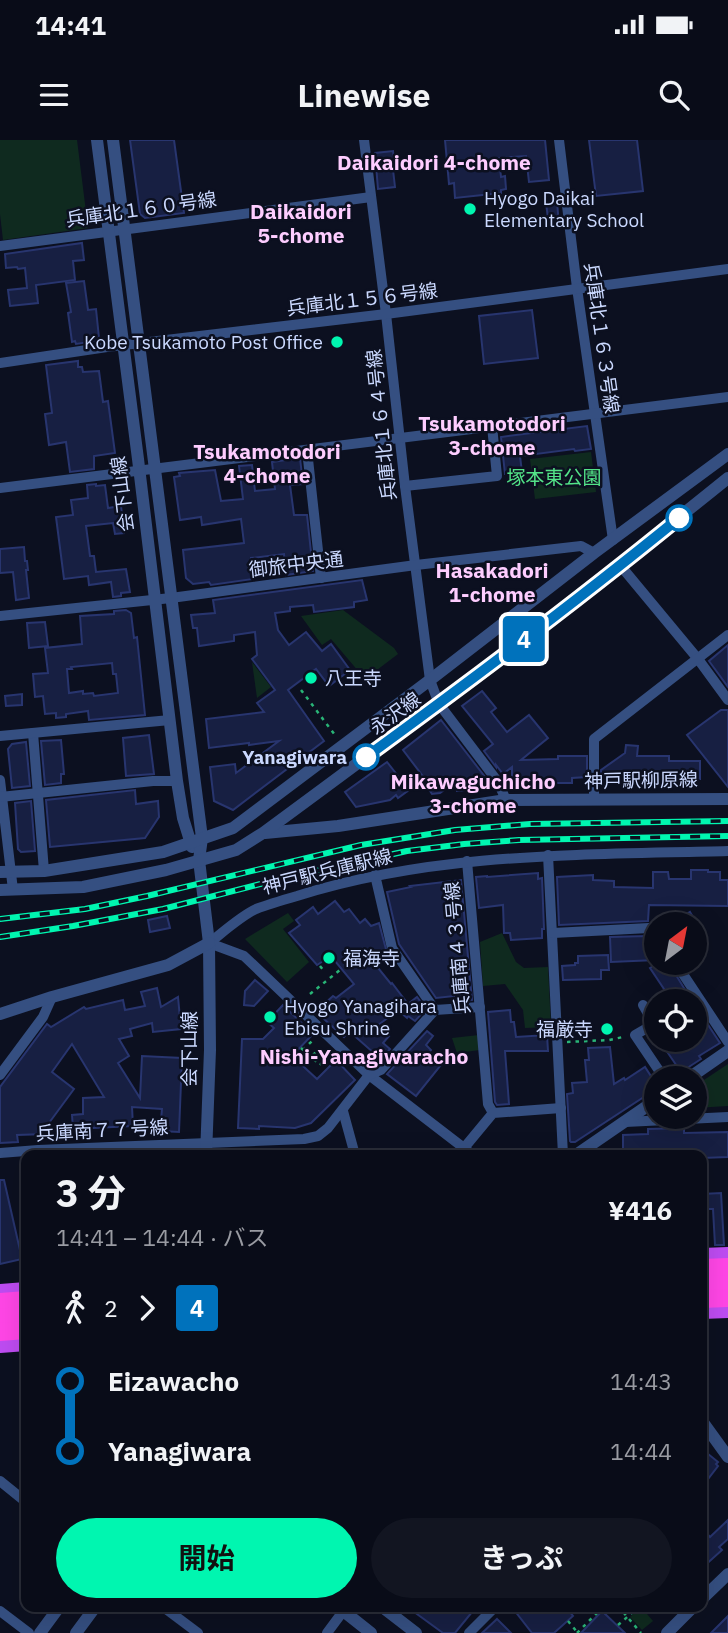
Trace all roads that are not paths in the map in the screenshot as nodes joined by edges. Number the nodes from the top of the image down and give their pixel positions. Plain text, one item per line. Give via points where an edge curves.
1 (97, 140) edge
2 (113, 140) edge
3 (364, 140) edge
4 (559, 140) edge
5 (371, 197) junction
6 (124, 229) junction
7 (108, 231) junction
8 (0, 246) edge
9 (728, 270) edge
10 (577, 288) junction
11 (386, 314) junction
12 (139, 344) junction
13 (123, 345) junction
14 (0, 363) edge
15 (728, 397) edge
16 (596, 413) junction
17 (492, 426) junction
18 (399, 439) junction
19 (307, 450) junction
20 (728, 454) edge
21 (155, 470) junction
22 (139, 472) junction
23 (728, 478) edge
24 (405, 486) junction
25 (0, 488) edge
26 (613, 540) junction
27 (594, 553) junction
28 (416, 565) junction
29 (620, 565) junction
30 (321, 578) junction
31 (171, 598) junction
32 (155, 599) junction
33 (0, 616) edge
34 (728, 635) edge
35 (698, 659) junction
36 (430, 680) junction
37 (728, 700) edge
38 (439, 704) junction
39 (170, 720) junction
40 (33, 733) junction
41 (0, 736) edge
42 (0, 780) edge
43 (177, 781) junction
44 (38, 793) junction
45 (1, 797) edge
46 (728, 799) edge
47 (506, 800) junction
48 (594, 800) junction
49 (263, 833) junction
50 (195, 840) junction
51 (728, 852) edge
52 (548, 855) junction
53 (199, 860) junction
54 (467, 861) junction
55 (44, 871) junction
56 (5, 872) edge
57 (375, 875) junction
58 (6, 890) edge
59 (644, 928) edge
60 (553, 933) junction
61 (209, 943) junction
62 (684, 975) edge
63 (52, 997) junction
64 (643, 1005) dead end
65 (480, 1007) junction
66 (435, 1010) junction
67 (0, 1014) edge
68 (728, 1042) edge
69 (728, 1051) edge
70 (656, 1066) edge
71 (706, 1066) edge
72 (0, 1075) edge
73 (369, 1075) junction
74 (561, 1108) junction
75 (644, 1109) edge
76 (343, 1111) junction
77 (494, 1113) junction
78 (728, 1117) edge
79 (625, 1122) junction
80 (206, 1149) edge
81 (154, 1150) edge
82 (354, 1150) edge
83 (466, 1150) edge
84 (470, 1150) edge
85 (563, 1150) edge
86 (583, 1150) edge
87 (0, 1153) edge
88 (21, 1153) edge
89 (728, 1255) edge
90 (707, 1256) edge
91 (728, 1267) edge
92 (707, 1268) edge
93 (728, 1283) edge
94 (707, 1285) edge
95 (21, 1290) edge
96 (0, 1292) edge
97 (728, 1298) edge
98 (707, 1299) edge
99 (21, 1300) edge
100 (0, 1302) edge
101 (728, 1310) edge
102 (707, 1311) edge
103 (21, 1316) edge
104 (0, 1318) edge
105 (21, 1330) edge
106 (0, 1332) edge
107 (21, 1344) edge
108 (0, 1345) edge
109 (707, 1427) edge
110 (726, 1452) edge
111 (0, 1481) edge
112 (21, 1498) edge
113 (728, 1574) edge
114 (707, 1594) edge
115 (0, 1611) edge
116 (56, 1612) edge
117 (92, 1612) edge
118 (170, 1612) edge
119 (340, 1612) edge
120 (347, 1612) edge
121 (389, 1612) edge
122 (490, 1612) edge
123 (688, 1612) edge
124 (29, 1633) edge
125 (40, 1633) edge
126 (76, 1633) edge
127 (198, 1633) edge
128 (327, 1633) edge
129 (371, 1633) edge
130 (415, 1633) edge
131 (469, 1633) edge
132 (667, 1633) edge

1 - 7 street, 会下山線
2 - 6 street, 会下山線
3 - 5 street, 兵庫北１６４号線
4 - 10 street, 兵庫北１６３号線
5 - 6 street, 兵庫北１６０号線
5 - 11 street, 兵庫北１６４号線
6 - 7 street, 兵庫北１６０号線
6 - 12 street, 会下山線
7 - 8 street, 兵庫北１６０号線
7 - 13 street, 会下山線
9 - 10 street, 兵庫北１５６号線
10 - 11 street, 兵庫北１５６号線
10 - 16 street, 兵庫北１６３号線
11 - 12 street, 兵庫北１５６号線
11 - 18 street, 兵庫北１６４号線
12 - 13 street, 兵庫北１５６号線
12 - 21 street, 会下山線
13 - 14 street, 兵庫北１５６号線
13 - 22 street, 会下山線
15 - 16 street
16 - 17 street
16 - 26 street, 兵庫北１６３号線
17 - 18 street
17 - 24 street via 497,476
18 - 19 street
18 - 24 street, 兵庫北１６４号線
19 - 21 street
19 - 30 street
20 - 26 street, 永沢線
21 - 22 street
21 - 31 street, 会下山線
22 - 25 street
22 - 32 street, 会下山線
23 - 29 street, 永沢線
24 - 28 street, 兵庫北１６４号線
26 - 27 street, 永沢線
27 - 28 street, 御旅中央通 via 581,546
27 - 36 street, 永沢線
28 - 30 street, 御旅中央通
28 - 36 street, 兵庫北１６４号線
29 - 35 street
29 - 38 street, 永沢線
30 - 31 street, 御旅中央通
31 - 32 street, 御旅中央通
31 - 50 street, 会下山線
32 - 33 street, 御旅中央通
32 - 39 street, 会下山線
34 - 35 street
35 - 37 street
35 - 48 street via 594,739
36 - 38 street, 兵庫北１６４号線
36 - 50 street, 永沢線 via 233,828
38 - 47 street, 兵庫北１６４号線 via 498,782
38 - 49 street, 永沢線
39 - 40 street
39 - 43 street, 会下山線
40 - 41 street
40 - 44 street
42 - 45 street
43 - 44 street
43 - 50 street, 会下山線 via 183,818
44 - 45 street
44 - 55 street
45 - 56 street
46 - 48 street, 神戸駅柳原線
47 - 48 street, 神戸駅柳原線
47 - 49 street, 神戸駅柳原線
49 - 53 street, 永沢線 via 236,850
50 - 53 street, 会下山線
50 - 55 street, 永沢線 via 163,852
51 - 52 street, 神戸駅兵庫駅線
52 - 54 street, 神戸駅兵庫駅線
52 - 60 street
53 - 58 street, 永沢線 via 83,887
53 - 61 street, 会下山線
54 - 57 street, 神戸駅兵庫駅線
54 - 65 street, 兵庫南４３号線
55 - 56 street, 永沢線
56 - 58 street
57 - 61 street, 神戸駅兵庫駅線 via 254,910
57 - 66 street via 392,947
59 - 60 street
60 - 74 street
61 - 63 street, 神戸駅兵庫駅線 via 168,965
61 - 73 street via 244,956
61 - 80 street, 会下山線
62 - 68 street
63 - 67 street, 神戸駅兵庫駅線
63 - 72 street via 43,1017
64 - 70 street via 654,1024 635,1035
65 - 66 street
65 - 77 street, 兵庫南４３号線 via 488,1104
66 - 73 street, 兵庫南７７号線 via 381,1070
69 - 71 street
73 - 76 street, 兵庫南７７号線
73 - 83 street
74 - 77 street
74 - 85 street
75 - 79 street
76 - 80 street, 兵庫南７７号線 via 318,1136
76 - 82 street
77 - 84 street
78 - 79 street
79 - 86 street
80 - 81 street, 兵庫南７７号線
87 - 88 street, 兵庫南７７号線
89 - 90 highway
91 - 92 highway
93 - 94 highway
95 - 96 highway
97 - 98 highway
99 - 100 highway
101 - 102 highway
103 - 104 highway
105 - 106 highway
107 - 108 highway
109 - 110 street
111 - 112 street
113 - 114 street
115 - 124 street
116 - 125 street
117 - 126 street
118 - 127 street
119 - 128 street
120 - 129 street
121 - 130 street
122 - 131 street
123 - 132 street

